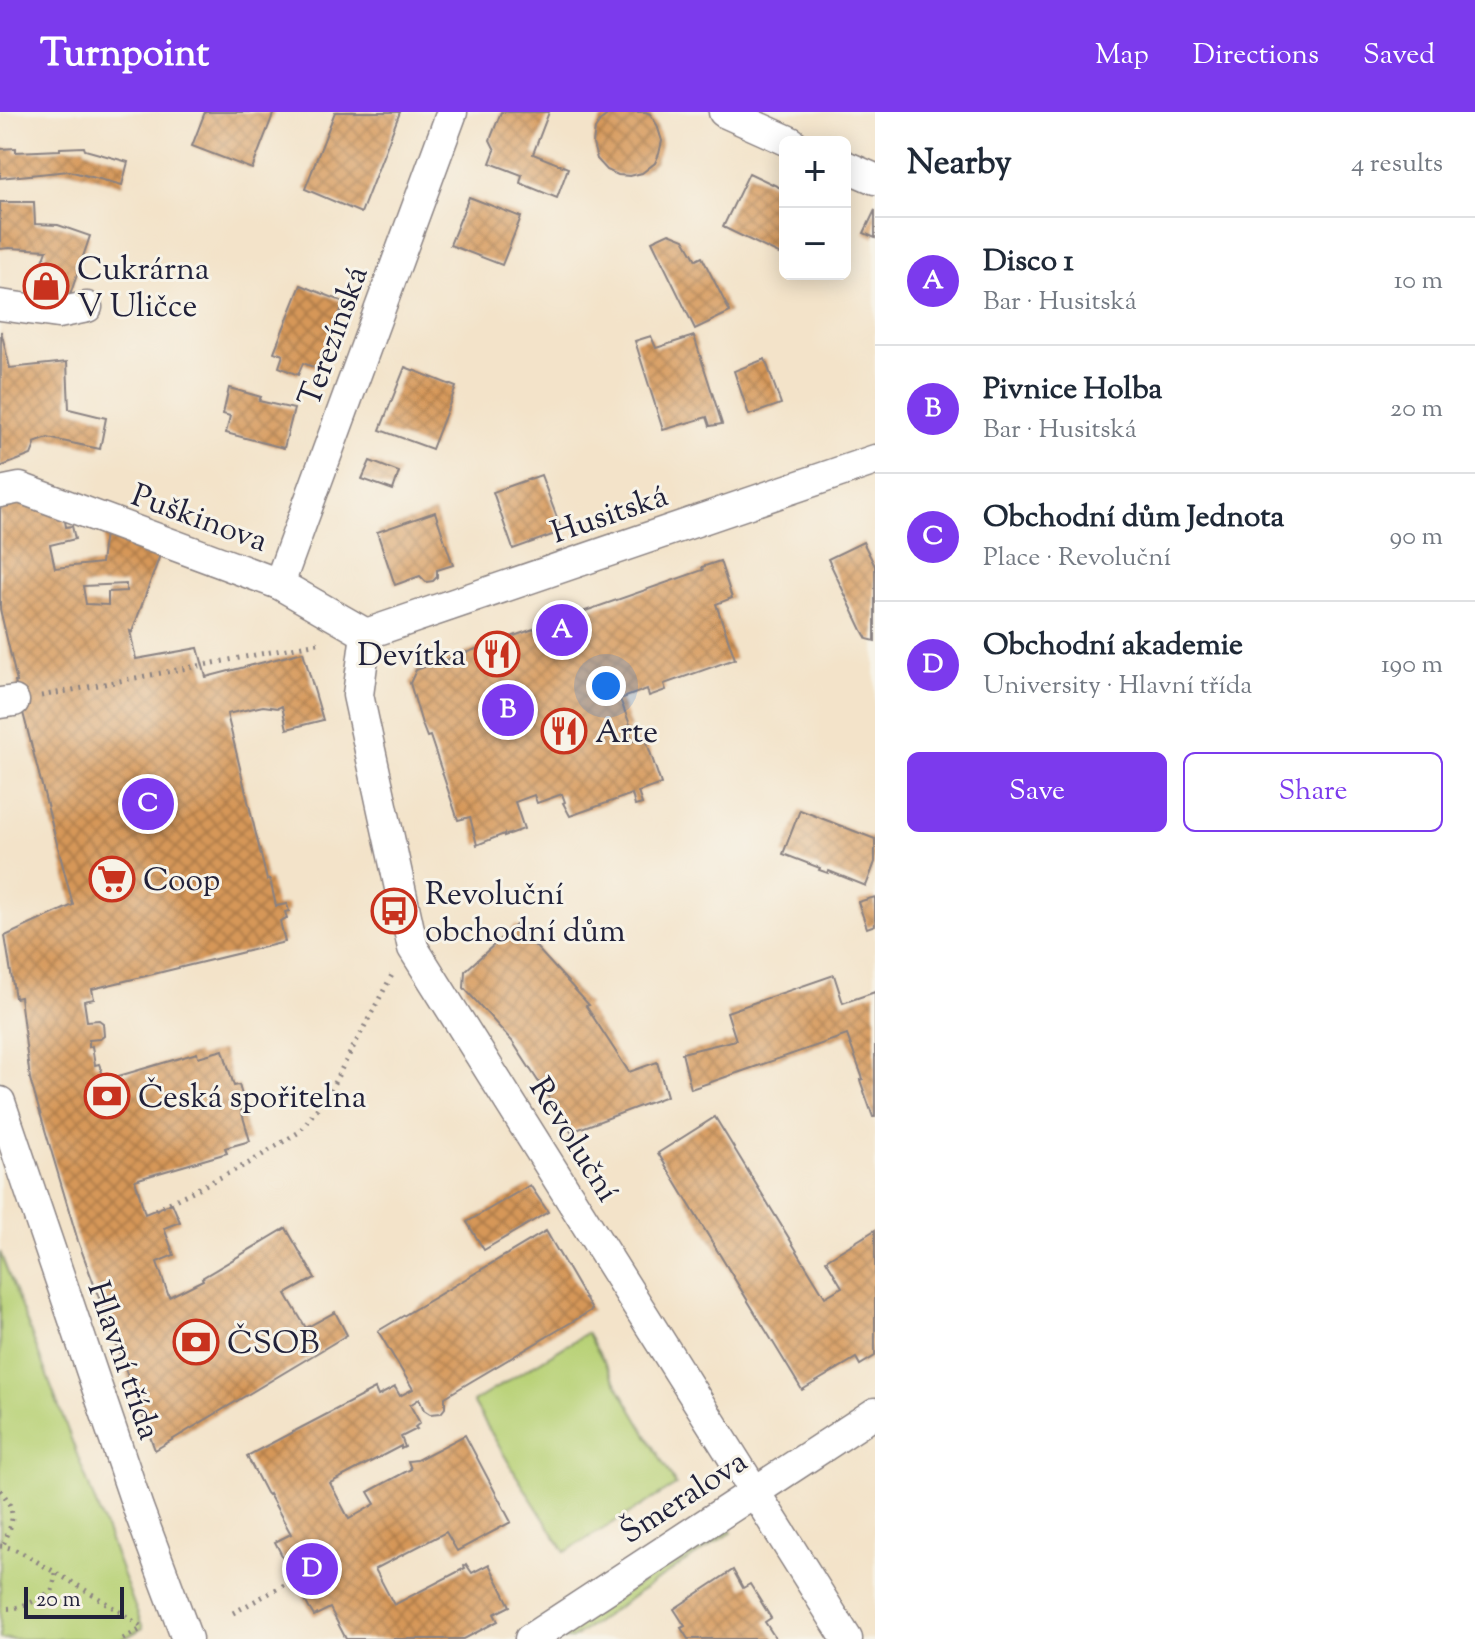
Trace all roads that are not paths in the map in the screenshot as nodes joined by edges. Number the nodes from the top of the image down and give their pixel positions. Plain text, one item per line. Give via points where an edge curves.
1 (452, 112) edge
2 (724, 112) edge
3 (779, 137) edge
4 (851, 169) edge
5 (875, 179) edge
6 (0, 305) edge
7 (87, 307) dead end
8 (875, 460) edge
9 (0, 492) edge
10 (279, 584) junction
11 (366, 634) junction
12 (0, 1102) edge
13 (875, 1413) edge
14 (755, 1492) junction
15 (187, 1639) edge
16 (530, 1639) edge
17 (847, 1639) edge

1 - 10 street, Terezínská
2 - 3 street
4 - 5 street
6 - 7 street via 58,313
8 - 11 street, Husitská
9 - 10 street, Puškinova via 20,488
10 - 11 street, Puškinova
11 - 14 street, Revoluční via 358,695 413,948
12 - 15 street, Hlavní třída
13 - 14 street, Šmeralova
14 - 16 street, Šmeralova
14 - 17 street, Revoluční

